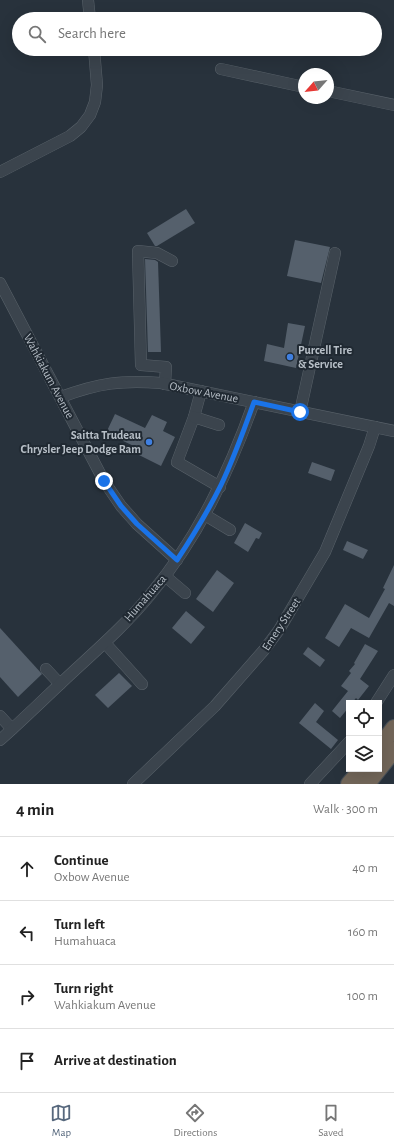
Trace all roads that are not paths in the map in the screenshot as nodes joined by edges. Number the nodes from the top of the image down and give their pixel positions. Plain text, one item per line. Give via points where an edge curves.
1 (88, 0) edge
2 (89, 12) edge
3 (95, 56) edge
4 (221, 69) dead end
5 (298, 86) edge
6 (334, 92) edge
7 (394, 105) edge
8 (0, 172) edge
9 (335, 254) dead end
10 (172, 261) dead end
11 (0, 283) edge
12 (165, 384) junction
13 (201, 391) junction
14 (61, 397) junction
15 (254, 402) junction
16 (300, 412) junction
17 (194, 417) junction
18 (219, 425) dead end
19 (375, 427) junction
20 (394, 431) edge
21 (220, 487) junction
22 (205, 516) junction
23 (230, 530) dead end
24 (177, 560) junction
25 (165, 576) junction
26 (185, 593) dead end
27 (105, 643) junction
28 (46, 669) dead end
29 (394, 675) edge
30 (60, 684) junction
31 (142, 684) dead end
32 (378, 700) edge
33 (0, 716) edge
34 (394, 728) edge
35 (12, 729) junction
36 (0, 740) edge
37 (382, 744) edge
38 (346, 745) edge
39 (394, 750) edge
40 (359, 772) edge
41 (141, 781) edge
42 (310, 784) edge
43 (349, 784) edge
44 (367, 784) edge

1 - 2 street
3 - 8 street via 97,85 95,102 81,127 70,136
4 - 5 street
6 - 7 street
9 - 16 street
10 - 12 street via 157,253 138,251 141,365 166,367
11 - 14 street, Wahkiakum Avenue
12 - 13 street, Oxbow Avenue
12 - 14 street, Oxbow Avenue via 142,381 116,382 86,388
13 - 15 street, Oxbow Avenue
13 - 17 street
14 - 24 street, Wahkiakum Avenue via 104,481 121,506
15 - 16 street, Oxbow Avenue
15 - 21 street, Humahuaca
16 - 19 street, Oxbow Avenue
17 - 18 street
17 - 21 street via 177,462
19 - 20 street, Oxbow Avenue
19 - 41 street, Emery Street via 324,552 279,630 215,706
21 - 22 street, Humahuaca
22 - 23 street
22 - 24 street, Humahuaca
24 - 25 street, Humahuaca
25 - 26 street
25 - 27 street, Humahuaca via 150,596
27 - 30 street, Humahuaca
27 - 31 street
28 - 30 street
29 - 32 street
30 - 35 street, Humahuaca
33 - 35 street
34 - 37 highway
35 - 36 street, Humahuaca
38 - 42 street
39 - 44 highway
40 - 43 highway

